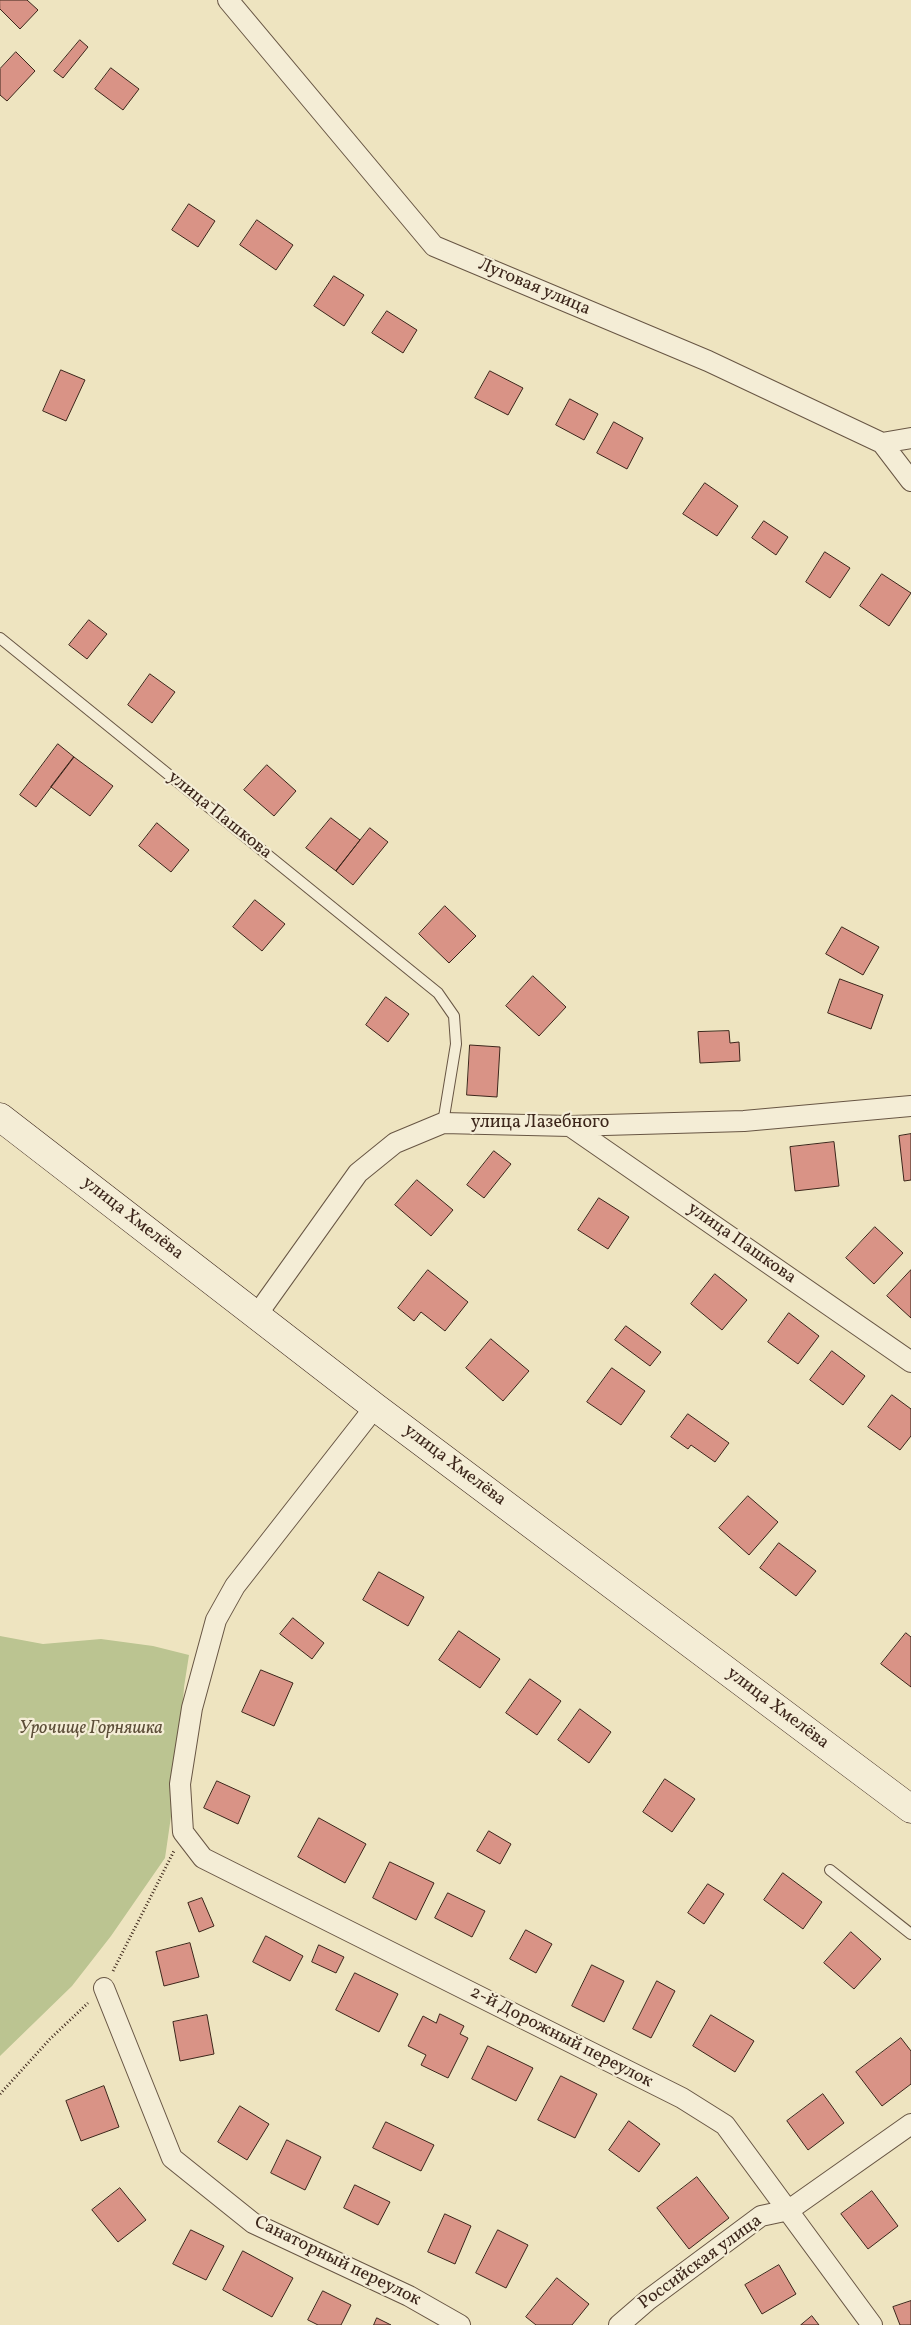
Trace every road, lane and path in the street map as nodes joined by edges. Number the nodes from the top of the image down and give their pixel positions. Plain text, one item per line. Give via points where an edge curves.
1 (228, 0) edge
2 (911, 438) edge
3 (882, 443) junction
4 (911, 481) edge
5 (0, 638) edge
6 (911, 1106) edge
7 (0, 1117) edge
8 (443, 1123) junction
9 (570, 1126) junction
10 (0, 1137) edge
11 (256, 1316) junction
12 (911, 1362) edge
13 (375, 1406) junction
14 (911, 1809) edge
15 (183, 1832) junction
16 (830, 1870) dead end
17 (911, 1934) edge
18 (104, 1988) junction
19 (0, 2094) edge
20 (911, 2124) edge
21 (789, 2210) junction
22 (460, 2325) edge
23 (619, 2325) edge
24 (872, 2325) edge

1 - 3 street, Луговая улица via 434,246 708,361
2 - 3 street
3 - 4 street, Луговая улица
5 - 8 lane, улица Пашкова via 438,993 454,1016 456,1044
6 - 9 street, улица Лазебного via 744,1121
7 - 11 main road, улица Хмелёва
8 - 9 street, улица Лазебного
8 - 11 street, улица Лазебного via 395,1143 358,1173
9 - 12 street, улица Пашкова
10 - 11 main road via 160,1253
11 - 13 main road, улица Хмелёва
13 - 14 main road, улица Хмелёва
13 - 15 street via 234,1586 216,1620 192,1708 180,1784
15 - 18 path
15 - 21 street, 2-й Дорожный переулок via 203,1858 682,2098 725,2125
16 - 17 lane
18 - 19 path via 50,2039
18 - 22 street, Санаторный переулок via 172,2158 253,2223 409,2296
20 - 21 street, Российская улица
21 - 23 street, Российская улица via 761,2216
21 - 24 street, 2-й Дорожный переулок

